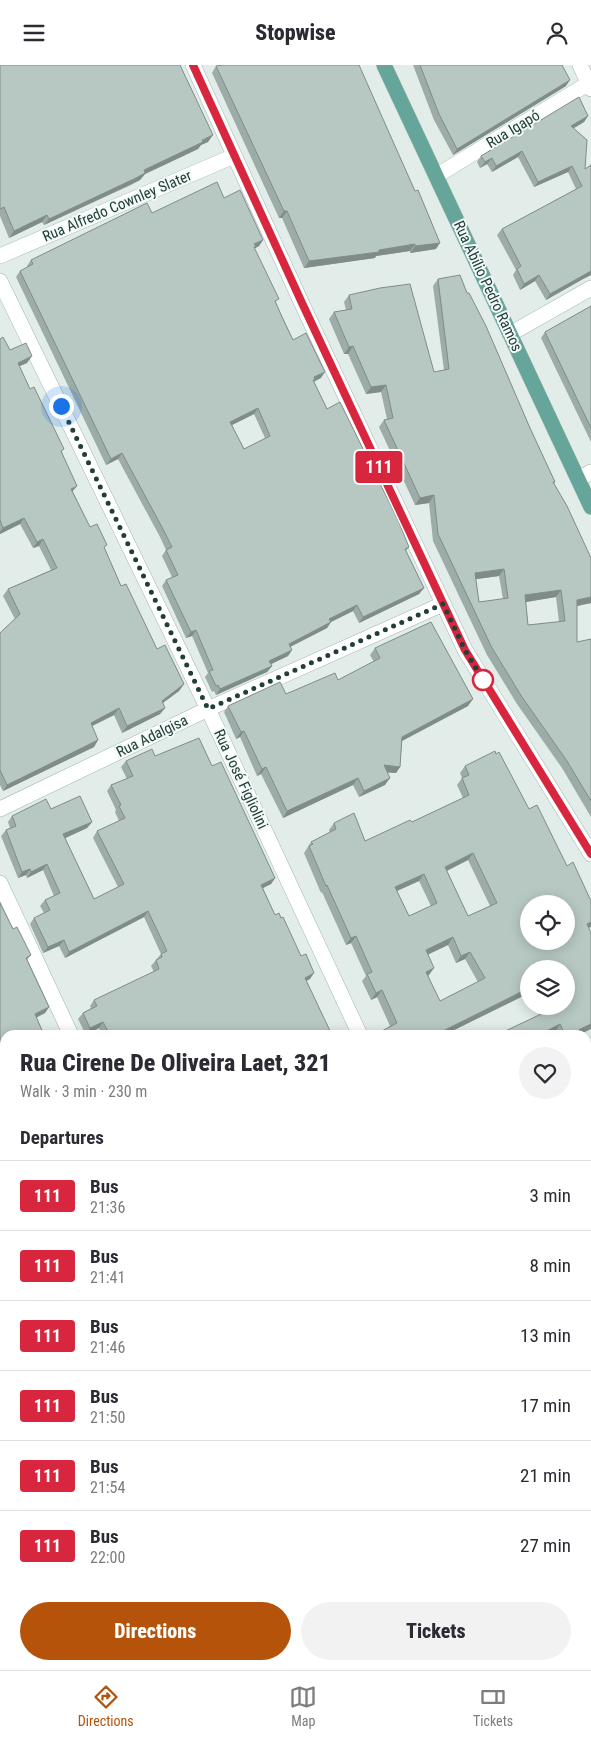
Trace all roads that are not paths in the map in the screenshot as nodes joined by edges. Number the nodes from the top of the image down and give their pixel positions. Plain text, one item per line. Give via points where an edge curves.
1 (193, 65) edge
2 (384, 65) edge
3 (580, 65) edge
4 (590, 84) edge
5 (234, 156) junction
6 (436, 176) junction
7 (0, 256) edge
8 (0, 281) edge
9 (591, 288) edge
10 (510, 334) junction
11 (585, 476) edge
12 (591, 507) edge
13 (443, 604) junction
14 (208, 709) junction
15 (0, 809) edge
16 (591, 854) edge
17 (0, 883) edge
18 (69, 1030) edge
19 (358, 1030) edge

1 - 5 street
2 - 6 main road, Rua Abílio Pedro Ramos
3 - 4 street
4 - 6 street, Rua Igapó
5 - 7 street, Rua Alfredo Cownley Slater
5 - 13 street
6 - 10 main road, Rua Abílio Pedro Ramos
8 - 14 street, Rua José Figliolini
9 - 10 street
10 - 11 main road, Rua Abílio Pedro Ramos
11 - 12 main road, Rua Abílio Pedro Ramos
13 - 14 street, Rua Adalgisa
13 - 16 street via 465,650
14 - 15 street, Rua Adalgisa
14 - 19 street, Rua José Figliolini
17 - 18 street

